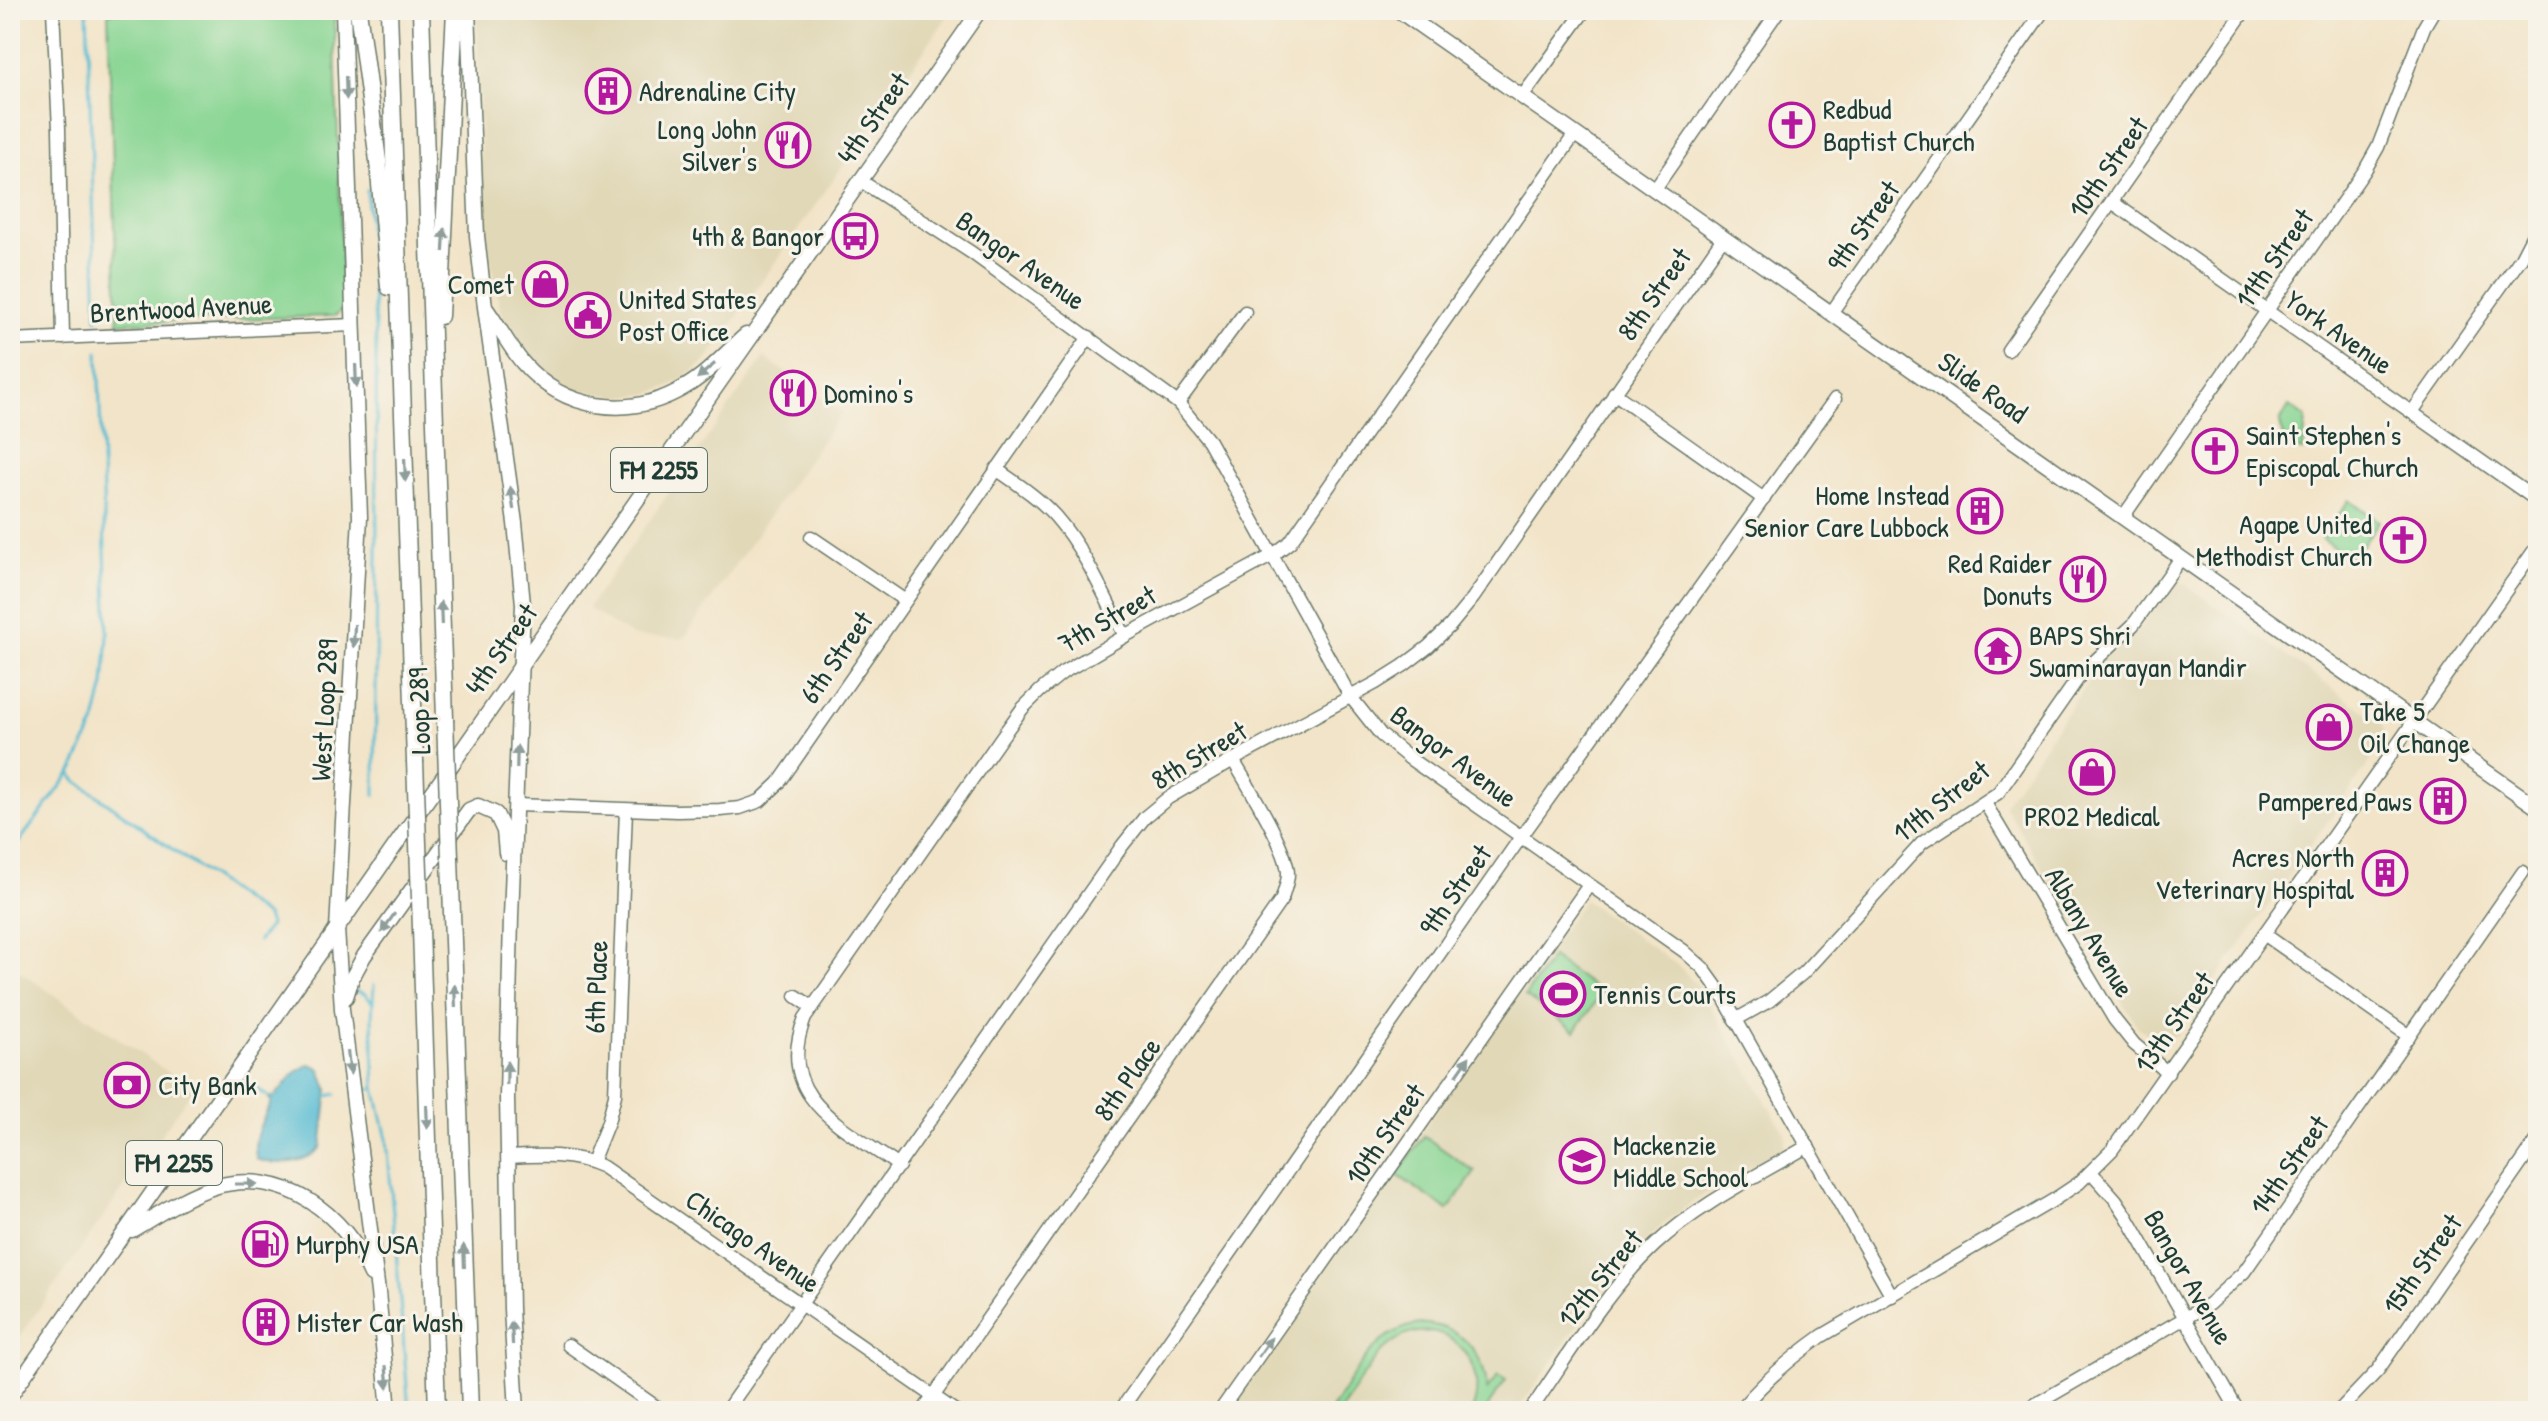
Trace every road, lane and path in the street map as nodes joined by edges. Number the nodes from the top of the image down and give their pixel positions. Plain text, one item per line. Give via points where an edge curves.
1 (53, 10) edge
2 (343, 10) edge
3 (358, 10) edge
4 (389, 10) edge
5 (421, 10) edge
6 (455, 10) edge
7 (468, 10) edge
8 (980, 10) edge
9 (1398, 10) edge
10 (1585, 10) edge
11 (1779, 10) edge
12 (2044, 10) edge
13 (2245, 10) edge
14 (2434, 10) edge
15 (1522, 97) junction
16 (1575, 134) junction
17 (861, 181) junction
18 (1654, 190) junction
19 (2112, 202) junction
20 (2538, 225) edge
21 (1723, 238) junction
22 (485, 307) junction
23 (2267, 311) junction
24 (1245, 312) dead end
25 (1831, 313) junction
26 (764, 319) junction
27 (354, 325) junction
28 (1089, 337) junction
29 (63, 338) junction
30 (10, 340) edge
31 (2008, 350) dead end
32 (401, 364) junction
33 (1614, 393) junction
34 (1835, 399) dead end
35 (434, 402) junction
36 (1178, 403) junction
37 (2412, 412) junction
38 (996, 469) junction
39 (1764, 499) junction
40 (2538, 501) edge
41 (2123, 517) junction
42 (811, 537) dead end
43 (2538, 545) edge
44 (1273, 555) junction
45 (2181, 558) junction
46 (904, 600) junction
47 (1125, 636) junction
48 (520, 668) junction
49 (1350, 696) junction
50 (2415, 721) junction
51 (1233, 760) junction
52 (1985, 803) junction
53 (516, 805) junction
54 (2538, 808) edge
55 (626, 810) junction
56 (1521, 837) junction
57 (2523, 872) dead end
58 (1589, 885) junction
59 (511, 917) junction
60 (337, 929) junction
61 (2264, 934) junction
62 (604, 985) dead end
63 (619, 985) junction
64 (796, 996) dead end
65 (812, 1007) junction
66 (342, 1009) junction
67 (1735, 1020) junction
68 (2409, 1036) junction
69 (2168, 1073) junction
70 (2538, 1139) edge
71 (1808, 1146) junction
72 (508, 1157) junction
73 (592, 1162) junction
74 (899, 1166) junction
75 (2091, 1172) junction
76 (125, 1235) junction
77 (378, 1292) junction
78 (1892, 1296) junction
79 (802, 1304) junction
80 (2185, 1319) junction
81 (568, 1345) dead end
82 (10, 1396) edge
83 (933, 1396) junction
84 (389, 1411) edge
85 (435, 1411) edge
86 (471, 1411) edge
87 (517, 1411) edge
88 (662, 1411) edge
89 (726, 1411) edge
90 (923, 1411) edge
91 (955, 1411) edge
92 (1120, 1411) edge
93 (1220, 1411) edge
94 (1530, 1411) edge
95 (1739, 1411) edge
96 (2024, 1411) edge
97 (2238, 1411) edge
98 (2339, 1411) edge

1 - 29 street
2 -> 27 main road, West Loop 289
3 - 32 highway
4 - 32 highway, Loop 289
5 - 35 highway, Loop 289
35 -> 6 highway
7 - 22 main road via 474,196
8 - 17 main road, 4th Street / FM 2255
9 - 15 main road, Slide Road
10 - 15 street
11 - 18 street
12 - 25 street, 9th Street
13 - 19 street, 10th Street
14 - 23 street, 11th Street via 2378,147
15 - 16 main road, Slide Road
16 - 18 main road, Slide Road
16 - 44 street, 7th Street via 1290,542
17 - 26 main road, 4th Street / FM 2255
17 - 28 street, Bangor Avenue
18 - 21 main road, Slide Road
19 - 23 street, York Avenue
19 - 31 street, 10th Street
20 - 37 street via 2521,258
21 - 25 main road, Slide Road
21 - 33 street, 8th Street
26 -> 22 main road via 686,387 662,399 616,408 574,399 537,376
48 -> 22 main road via 523,604
23 - 37 street, York Avenue
23 - 41 street, 11th Street
24 - 36 street
25 - 41 main road, Slide Road
26 - 48 main road, 4th Street / FM 2255
27 - 29 street, Brentwood Avenue
27 -> 60 main road, West Loop 289 via 360,517
28 - 36 street, Bangor Avenue
28 - 38 street, 6th Street
29 - 30 street, Brentwood Avenue
32 -> 85 highway, Loop 289, bridge
33 - 39 street
33 - 49 street, 8th Street via 1450,626 1403,666
34 - 39 street, 9th Street
86 -> 35 highway, Loop 289, bridge
36 - 44 street, Bangor Avenue via 1209,441
37 - 40 street, York Avenue
38 - 46 street, 6th Street
38 - 47 street via 1035,497 1069,535
39 - 56 street, 9th Street
41 - 45 main road, Slide Road
42 - 46 street
43 - 50 street, 13th Street
44 - 47 street, 7th Street
44 - 49 street, Bangor Avenue
45 - 50 main road, Slide Road
45 - 52 street, 11th Street via 2133,625 2081,674 2011,777
46 - 55 street, 6th Street via 779,783 760,801 720,810
47 - 65 street, 7th Street via 1062,673 1022,709
53 -> 48 main road
48 - 60 main road, 4th Street / FM 2255
49 - 51 street, 8th Street
49 - 56 street, Bangor Avenue via 1381,735
50 - 54 main road, Slide Road
50 - 61 street, 13th Street
51 - 74 street, 8th Street via 1145,817
51 - 83 street, 8th Place via 1286,861 1282,899
52 - 67 street, 11th Street via 1922,843 1803,973
52 - 69 street, Albany Avenue via 2114,1019
53 - 55 street, 6th Street
53 - 59 main road
55 - 63 street, 6th Place
56 - 58 street, Bangor Avenue
56 - 92 street, 9th Street
57 - 68 street, 14th Street
58 - 67 street, Bangor Avenue via 1703,968
93 -> 58 street, 10th Street
59 -> 66 main road via 504,831 496,814 478,806 469,810 364,956
72 -> 59 main road
60 - 66 main road, West Loop 289
60 - 76 main road, 4th Street / FM 2255
61 - 68 street
61 - 69 street, 13th Street
62 - 63 street
63 - 73 street, 6th Place via 615,1095
64 - 65 street
65 - 74 street, 7th Street via 796,1051 807,1094 819,1109
66 -> 77 main road, West Loop 289
67 - 71 street, Bangor Avenue
68 - 80 street, 14th Street via 2244,1272
69 - 75 street, 13th Street
70 - 98 street, 15th Street via 2378,1370
71 - 78 street, Bangor Avenue
71 - 94 street, 12th Street via 1657,1244 1606,1303
72 - 73 street, Chicago Avenue
87 -> 72 main road
73 - 79 street, Chicago Avenue
74 - 79 street, 8th Street
75 - 78 street, 13th Street
75 - 80 street, Bangor Avenue via 2126,1215
76 -> 77 main road via 217,1186 246,1182 284,1188 314,1202 344,1228
76 - 82 main road, 4th Street / FM 2255
77 -> 84 main road, West Loop 289
78 - 95 street, 13th Street via 1790,1359
79 - 83 street, Chicago Avenue
79 - 89 street, 8th Street
80 - 96 street, 14th Street
80 - 97 street, Bangor Avenue
81 - 88 street
83 - 90 street, 8th Place
83 - 91 street, Chicago Avenue

